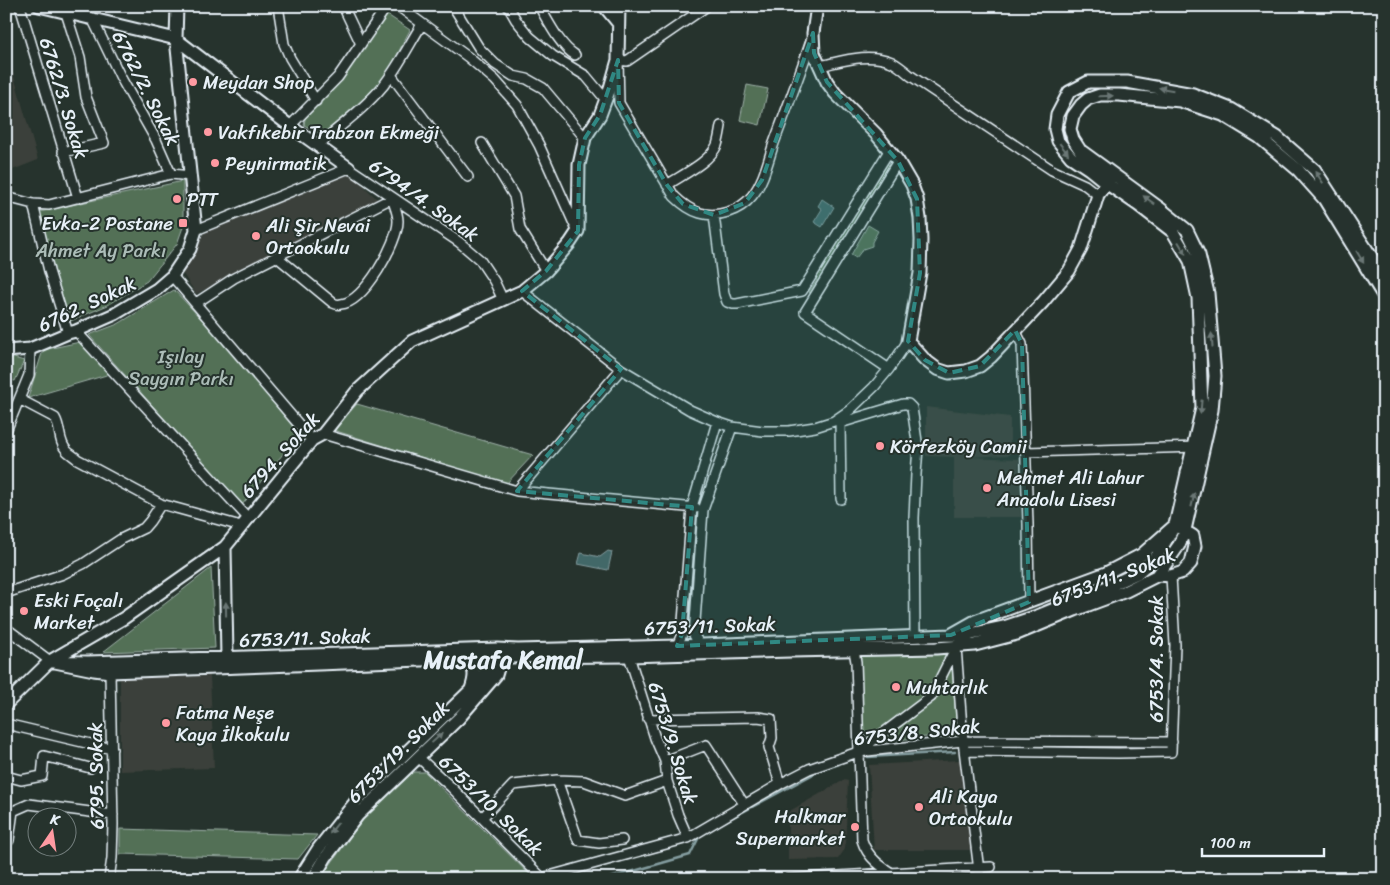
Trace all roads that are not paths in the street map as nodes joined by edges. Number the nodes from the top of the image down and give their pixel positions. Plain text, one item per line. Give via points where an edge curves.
1 (20, 6) edge
2 (39, 6) edge
3 (177, 6) edge
4 (278, 6) edge
5 (343, 6) edge
6 (387, 6) edge
7 (398, 6) edge
8 (454, 6) edge
9 (508, 6) edge
10 (539, 6) edge
11 (604, 6) edge
12 (619, 6) edge
13 (707, 6) edge
14 (817, 6) edge
15 (66, 13) junction
16 (92, 18) junction
17 (618, 23) junction
18 (422, 24) junction
19 (814, 33) junction
20 (176, 39) junction
21 (361, 44) junction
22 (575, 55) dead end
23 (618, 60) junction
24 (819, 66) junction
25 (391, 74) junction
26 (606, 100) junction
27 (316, 101) junction
28 (290, 126) junction
29 (721, 126) dead end
30 (584, 138) junction
31 (482, 143) dead end
32 (318, 145) junction
33 (889, 151) junction
34 (63, 152) junction
35 (898, 161) junction
36 (349, 168) junction
37 (1113, 173) junction
38 (171, 174) junction
39 (190, 176) junction
40 (468, 178) dead end
41 (1106, 183) junction
42 (667, 185) junction
43 (1098, 195) junction
44 (6, 197) edge
45 (78, 198) junction
46 (392, 198) junction
47 (33, 204) junction
48 (714, 215) junction
49 (196, 230) junction
50 (578, 231) junction
51 (276, 256) junction
52 (546, 270) junction
53 (172, 276) junction
54 (1384, 276) edge
55 (522, 291) junction
56 (1384, 297) edge
57 (503, 300) junction
58 (196, 303) junction
59 (1016, 330) junction
60 (72, 332) junction
61 (908, 341) junction
62 (30, 349) junction
63 (6, 351) edge
64 (621, 369) junction
65 (889, 369) junction
66 (19, 399) junction
67 (840, 420) junction
68 (717, 422) junction
69 (732, 427) junction
70 (6, 431) edge
71 (322, 434) junction
72 (312, 440) junction
73 (1198, 447) junction
74 (1026, 452) junction
75 (517, 492) junction
76 (841, 499) dead end
77 (161, 504) junction
78 (692, 507) junction
79 (703, 510) junction
80 (244, 522) junction
81 (1180, 527) junction
82 (225, 547) junction
83 (1158, 575) junction
84 (1171, 576) junction
85 (6, 593) edge
86 (1029, 602) junction
87 (6, 628) edge
88 (951, 635) junction
89 (915, 636) junction
90 (699, 644) junction
91 (677, 646) junction
92 (956, 647) junction
93 (854, 650) junction
94 (493, 654) junction
95 (629, 656) junction
96 (227, 658) junction
97 (517, 658) junction
98 (462, 659) junction
99 (50, 661) junction
100 (110, 672) junction
101 (496, 675) junction
102 (470, 691) junction
103 (6, 704) edge
104 (648, 719) junction
105 (6, 724) edge
106 (963, 741) junction
107 (1172, 742) junction
108 (112, 749) junction
109 (858, 752) junction
110 (965, 752) junction
111 (418, 756) junction
112 (665, 761) junction
113 (90, 768) dead end
114 (6, 776) edge
115 (557, 780) junction
116 (667, 782) junction
117 (780, 784) junction
118 (744, 804) junction
119 (113, 815) junction
120 (482, 818) junction
121 (688, 838) junction
122 (6, 840) edge
123 (622, 840) dead end
124 (991, 866) dead end
125 (979, 867) junction
126 (891, 872) junction
127 (542, 878) joint
128 (109, 879) edge
129 (299, 879) edge
130 (313, 879) edge
131 (788, 879) edge
132 (901, 879) edge
133 (980, 879) edge
134 (1185, 879) edge
135 (1204, 879) edge

1 - 34 street, 6762/3. Sokak
2 - 15 street
3 - 20 street, 6762. Sokak
4 - 27 street via 284,44
5 - 21 street
6 - 21 street
7 - 18 street
8 - 30 street via 479,48 512,76 527,79 543,88
9 - 26 street via 530,38 586,76
10 - 22 street via 560,40
11 - 17 street
12 - 17 street
13 - 23 street via 627,62
14 - 19 street
15 - 16 street
15 - 34 street via 80,58 86,97 104,143
16 - 20 street
16 - 38 street, 6762/2. Sokak
17 - 23 street
18 - 25 street
18 - 50 street via 468,56 516,105 539,145
19 - 24 street via 814,54
19 - 48 street via 762,180 745,203 734,210
20 - 28 street
20 - 39 street, 6762. Sokak
21 - 27 street
23 - 26 street
23 - 42 street via 619,102
24 - 33 street via 834,93
24 - 43 street via 866,57 894,63 1052,170 1085,185
25 - 32 street via 365,105
25 - 40 street
26 - 30 street
27 - 28 street
28 - 32 street
29 - 42 street via 712,153
30 - 50 street via 579,165
31 - 52 street via 514,196 520,229
32 - 36 street
33 - 35 street
33 - 48 street via 802,291 737,304 727,302
34 - 45 street, 6762/3. Sokak
35 - 61 street via 912,185 920,218 920,274
35 - 65 street via 805,312
36 - 46 street, 6794/4. Sokak
36 - 49 street, 6794/4. Sokak
37 - 41 street
37 -> 56 street via 1080,150 1073,139 1070,129 1073,116 1088,99 1110,95 1180,101 1223,115 1259,137 1318,192
73 -> 37 street via 1212,410 1215,376 1208,293 1199,255 1187,230
38 - 39 street
38 - 45 street
39 - 49 street, 6762. Sokak
41 - 43 street
54 -> 41 street via 1315,170 1270,133 1231,109 1193,94 1127,82 1088,82 1069,92 1057,115 1055,129 1058,141 1071,157
41 -> 73 street via 1173,232 1190,261 1198,298 1202,408
42 - 48 street via 682,204 699,213
43 - 59 street via 1081,249 1069,271
44 - 47 street
45 - 47 street via 49,205
46 - 51 street
46 - 51 street via 398,221 384,262 362,292 342,305 333,303
46 - 57 street, 6794/4. Sokak via 459,242 480,260
47 - 60 street via 49,270
49 - 53 street, 6762. Sokak via 190,249
50 - 52 street, 6794. Sokak
51 - 58 street
52 - 55 street, 6794. Sokak
53 - 58 street
53 - 60 street, 6762. Sokak via 115,314
55 - 57 street, 6794. Sokak
55 - 64 street
57 - 71 street, 6794. Sokak via 412,341 357,391
58 - 72 street
59 - 61 street via 980,366 949,373 925,360
59 - 74 street via 1022,344
60 - 62 street, 6762. Sokak
60 - 80 street
61 - 65 street
62 - 63 street, 6762. Sokak
62 - 66 street via 29,375
64 - 68 street via 690,410
64 - 75 street
65 - 67 street
66 - 70 street
66 - 77 street via 55,418 66,450
67 - 69 street via 789,431
67 - 76 street
67 - 89 street via 903,404 912,408 918,448
68 - 69 street
68 - 78 street
69 - 79 street
71 - 72 street, 6794. Sokak
71 - 75 street
72 - 80 street, 6794. Sokak
73 - 74 street
73 - 81 street
74 - 86 street
75 - 78 street
77 - 80 street
77 - 85 street via 144,528 83,564
78 - 79 street
78 - 91 street via 682,634
79 - 90 street via 694,636
80 - 82 street, 6794. Sokak
81 - 83 street via 1179,545
81 - 84 street, 6753/11. Sokak via 1193,536 1195,546 1191,563 1183,572
81 - 86 street via 1141,555
81 - 88 street, 6753/11. Sokak via 1157,556 1137,573 1037,616 962,636
96 -> 82 street
82 - 99 street, 6794. Sokak via 124,618
83 - 84 street, 6753/11. Sokak
83 - 92 street, 6753/11. Sokak via 1017,634
84 - 107 street, 6753/4. Sokak via 1175,645
86 - 88 street via 975,621
87 - 99 street
88 - 89 street, 6753/11. Sokak
89 - 90 street, 6753/11. Sokak
90 - 91 street, 6753/11. Sokak
91 - 94 street, 6753/11. Sokak via 518,650
92 - 93 street, 6753/11. Sokak
92 - 106 street
92 - 109 street via 931,698
93 - 95 street, 6753/11. Sokak
93 - 109 street
94 - 96 street, 6753/11. Sokak
94 - 97 street, 6753/11. Sokak
94 - 98 street, 6753/11. Sokak
94 - 101 street via 499,664
94 - 102 street via 486,670
95 - 97 street, 6753/11. Sokak
95 - 104 street, 6753/9. Sokak
96 - 99 street, 6753/11. Sokak
97 - 101 street, 6753/19. Sokak via 504,665
98 - 100 street, 6753/11. Sokak
98 - 102 street via 473,668 474,681
99 - 100 street, 6753/11. Sokak
99 - 103 street, 6794. Sokak
100 - 108 street, 6795. Sokak
111 -> 101 street, 6753/19. Sokak via 459,718
102 -> 129 street via 357,800
104 - 112 street, 6753/9. Sokak
104 - 117 street via 758,717 771,720 769,747
105 - 108 street
106 - 107 street, 6753/8. Sokak
106 - 109 street, 6753/8. Sokak
106 - 110 street
107 - 110 street via 1171,752
108 - 119 street, 6795. Sokak
109 - 117 street, 6753/8. Sokak via 809,769
109 - 126 street via 862,840 869,856
110 - 125 street
111 - 120 street, 6753/10. Sokak
111 - 130 street, 6753/19. Sokak via 358,816
112 - 116 street, 6753/9. Sokak
112 - 118 street via 706,745
113 - 114 street via 44,756 42,776 21,780
115 - 116 street via 584,781 625,796
115 - 120 street via 512,785
115 - 123 street via 578,840 600,843
116 - 121 street, 6753/9. Sokak
117 - 118 street, 6753/8. Sokak
118 - 121 street, 6753/8. Sokak
119 - 122 street via 29,804 13,811 9,840
119 - 128 street, 6795. Sokak
120 - 127 street, 6753/10. Sokak
121 - 127 street, 6753/8. Sokak
124 - 125 street
125 - 126 street
125 - 133 street
126 - 131 street
126 - 132 street
134 - 135 street

